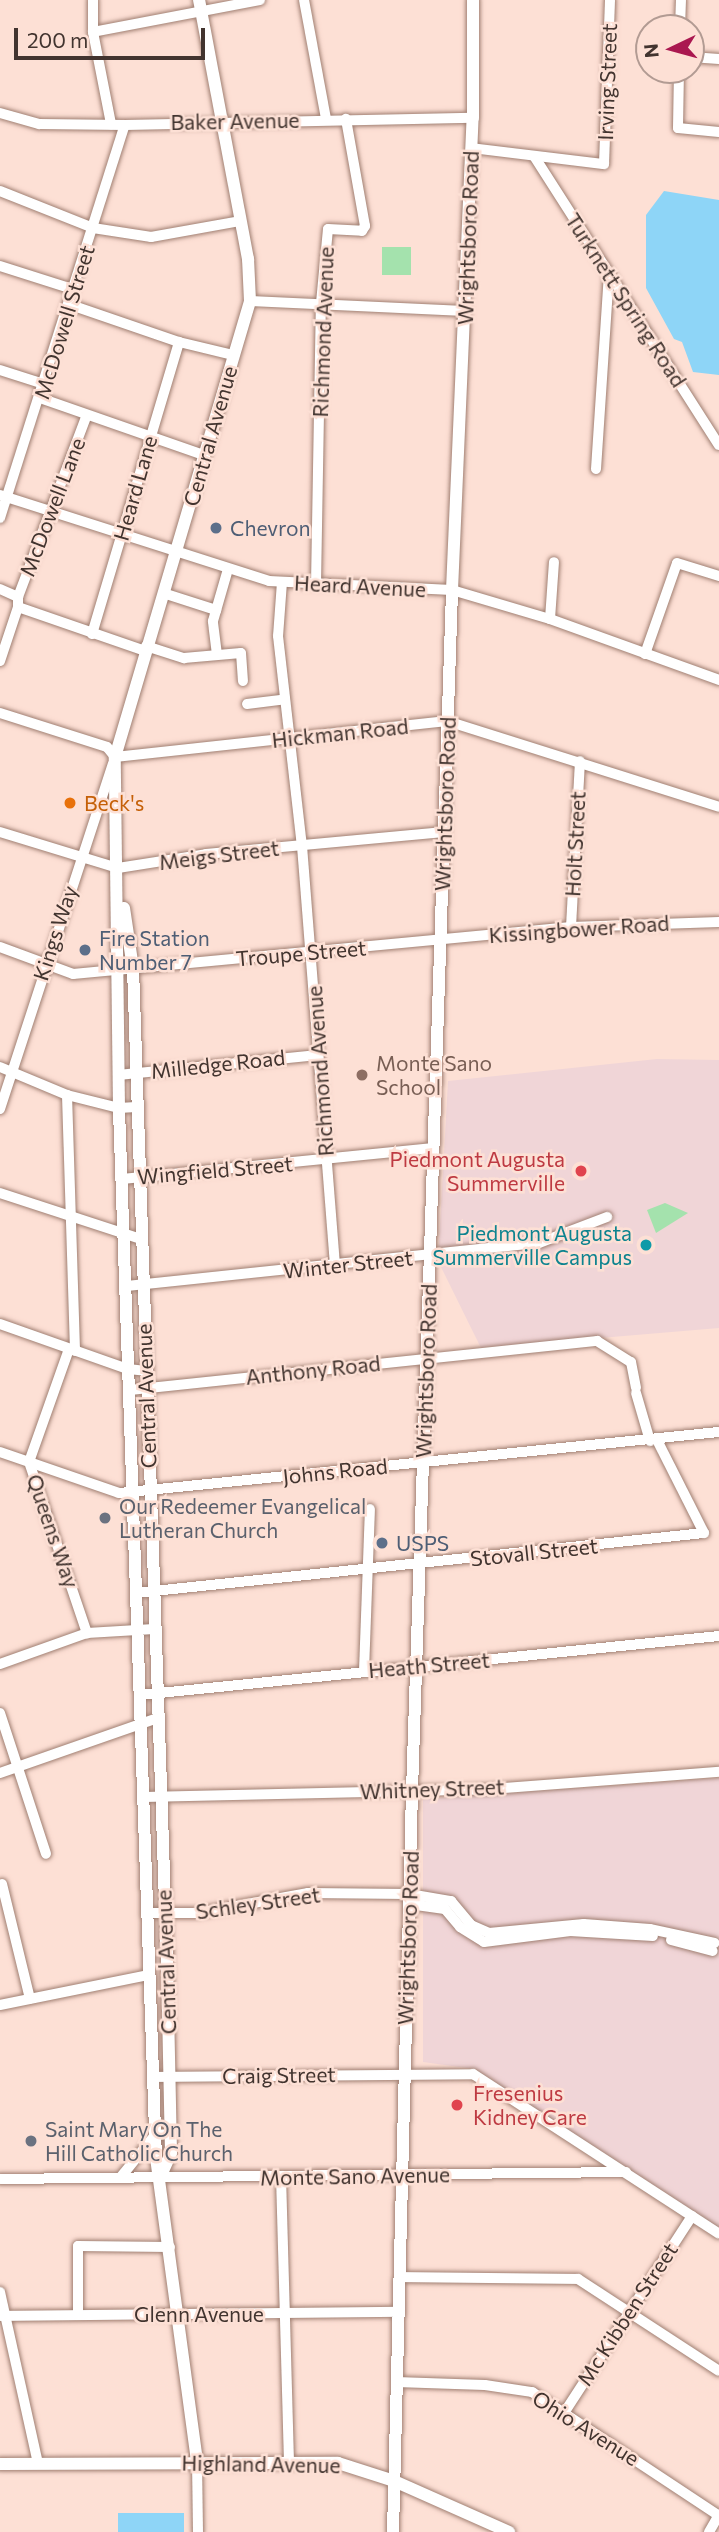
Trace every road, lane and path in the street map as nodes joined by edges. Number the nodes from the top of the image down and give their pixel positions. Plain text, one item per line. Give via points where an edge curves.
1 (93, 0) edge
2 (260, 0) edge
3 (304, 0) edge
4 (472, 0) edge
5 (610, 0) edge
6 (199, 6) edge
7 (93, 32) junction
8 (679, 84) edge
9 (0, 113) edge
10 (472, 118) junction
11 (326, 119) junction
12 (345, 119) junction
13 (221, 121) junction
14 (111, 124) junction
15 (125, 125) junction
16 (719, 132) edge
17 (471, 148) junction
18 (534, 156) junction
19 (0, 191) edge
20 (240, 220) junction
21 (93, 228) junction
22 (0, 266) edge
23 (609, 273) junction
24 (72, 289) junction
25 (250, 301) junction
26 (321, 303) junction
27 (68, 304) junction
28 (466, 311) junction
29 (179, 342) junction
30 (233, 355) junction
31 (0, 370) edge
32 (44, 384) junction
33 (40, 398) junction
34 (86, 417) junction
35 (149, 437) junction
36 (719, 445) edge
37 (204, 455) junction
38 (596, 469) dead end
39 (4, 496) edge
40 (51, 512) junction
41 (0, 518) edge
42 (121, 536) junction
43 (177, 552) junction
44 (554, 562) dead end
45 (228, 569) junction
46 (719, 576) edge
47 (282, 582) junction
48 (316, 584) junction
49 (0, 589) edge
50 (452, 590) junction
51 (163, 593) junction
52 (18, 602) junction
53 (216, 610) junction
54 (550, 619) junction
55 (92, 634) junction
56 (146, 649) junction
57 (645, 654) junction
58 (217, 655) junction
59 (0, 661) edge
60 (719, 680) edge
61 (243, 681) dead end
62 (285, 699) junction
63 (247, 704) dead end
64 (0, 713) edge
65 (447, 721) junction
66 (291, 739) junction
67 (115, 757) junction
68 (580, 761) junction
69 (719, 807) edge
70 (0, 832) edge
71 (444, 832) junction
72 (302, 846) junction
73 (80, 858) junction
74 (118, 868) junction
75 (719, 922) edge
76 (571, 927) junction
77 (440, 939) junction
78 (0, 947) edge
79 (311, 953) junction
80 (45, 962) junction
81 (132, 968) junction
82 (117, 970) junction
83 (318, 1055) junction
84 (0, 1067) edge
85 (13, 1071) junction
86 (135, 1073) junction
87 (118, 1075) junction
88 (67, 1095) junction
89 (136, 1107) junction
90 (119, 1108) junction
91 (0, 1109) edge
92 (433, 1148) junction
93 (326, 1160) junction
94 (139, 1177) junction
95 (122, 1179) junction
96 (0, 1193) edge
97 (72, 1217) junction
98 (607, 1217) dead end
99 (124, 1234) junction
100 (141, 1239) junction
101 (430, 1255) junction
102 (335, 1266) junction
103 (142, 1285) junction
104 (127, 1286) junction
105 (0, 1324) edge
106 (72, 1350) junction
107 (426, 1358) junction
108 (128, 1369) junction
109 (146, 1371) junction
110 (147, 1389) junction
111 (130, 1390) junction
112 (719, 1432) edge
113 (653, 1440) junction
114 (0, 1452) edge
115 (423, 1461) junction
116 (29, 1462) junction
117 (149, 1490) junction
118 (134, 1492) junction
119 (370, 1510) dead end
120 (420, 1564) junction
121 (368, 1568) junction
122 (153, 1591) junction
123 (135, 1593) junction
124 (136, 1629) junction
125 (154, 1629) junction
126 (87, 1633) junction
127 (719, 1636) edge
128 (0, 1664) edge
129 (416, 1666) junction
130 (364, 1671) junction
131 (157, 1693) junction
132 (140, 1695) junction
133 (0, 1713) edge
134 (158, 1718) junction
135 (139, 1726) junction
136 (17, 1768) junction
137 (719, 1772) edge
138 (0, 1773) edge
139 (412, 1791) junction
140 (161, 1796) junction
141 (144, 1797) junction
142 (46, 1854) dead end
143 (2, 1884) dead end
144 (409, 1899) junction
145 (148, 1913) junction
146 (165, 1913) junction
147 (714, 1947) dead end
148 (149, 1975) junction
149 (30, 1998) junction
150 (0, 2005) edge
151 (404, 2073) junction
152 (153, 2077) junction
153 (170, 2077) junction
154 (171, 2134) junction
155 (155, 2135) junction
156 (626, 2172) junction
157 (401, 2175) junction
158 (281, 2176) junction
159 (120, 2178) junction
160 (160, 2178) junction
161 (0, 2179) edge
162 (692, 2216) junction
163 (719, 2234) edge
164 (170, 2247) junction
165 (399, 2277) junction
166 (0, 2292) edge
167 (628, 2311) junction
168 (398, 2312) junction
169 (285, 2313) junction
170 (177, 2314) junction
171 (78, 2315) junction
172 (3, 2316) edge
173 (719, 2371) edge
174 (396, 2382) junction
175 (564, 2413) junction
176 (289, 2460) junction
177 (197, 2461) junction
178 (0, 2464) edge
179 (38, 2464) junction
180 (394, 2481) junction
181 (719, 2515) edge
182 (198, 2532) edge
183 (393, 2532) edge
184 (509, 2532) edge
185 (709, 2532) edge

1 - 7 street
2 - 6 street
3 - 11 street
4 - 10 main road, Wrightsboro Road
5 - 18 street, Irving Street via 604,163
6 - 7 street
6 - 13 main road, Central Avenue
7 - 14 street
8 - 16 street via 678,128
9 - 14 street, Baker Avenue via 23,122
10 - 12 street, Baker Avenue
10 - 17 main road, Wrightsboro Road
11 - 12 street, Baker Avenue
11 - 13 street, Baker Avenue
12 - 26 street, Richmond Avenue via 365,226 362,231 328,229
13 - 15 street, Baker Avenue
13 - 20 main road, Central Avenue
14 - 15 street, Baker Avenue
15 - 21 street, McDowell Street
17 - 18 street
17 - 28 main road, Wrightsboro Road
18 - 23 street, Turknett Spring Road
19 - 21 street
20 - 21 street via 151,237
20 - 25 main road, Central Avenue
21 - 24 street, McDowell Street
22 - 24 street
23 - 36 street, Turknett Spring Road
23 - 38 street
24 - 27 street, McDowell Street
25 - 26 street
25 - 30 main road, Central Avenue
26 - 28 street
26 - 48 street, Richmond Avenue
27 - 29 street
27 - 32 street, McDowell Street
28 - 50 main road, Wrightsboro Road
29 - 30 street
29 - 35 street, Heard Lane
30 - 37 main road, Central Avenue
31 - 32 street
32 - 33 street, McDowell Street
33 - 34 street
33 - 39 street, McDowell Street
34 - 35 street
34 - 40 street, McDowell Lane
35 - 37 street
35 - 42 street, Heard Lane
37 - 43 main road, Central Avenue
39 - 40 street, Heard Avenue
39 - 41 street, McDowell Street
40 - 42 street, Heard Avenue
40 - 52 street, McDowell Lane
42 - 43 street, Heard Avenue
42 - 55 street, Heard Lane
43 - 45 street, Heard Avenue
43 - 51 main road, Central Avenue
44 - 54 street
45 - 47 street, Heard Avenue
45 - 53 street
46 - 57 street via 677,563
47 - 48 street, Heard Avenue
47 - 62 street, Richmond Avenue via 278,636
48 - 50 street, Heard Avenue
49 - 52 street
50 - 54 street, Heard Avenue
50 - 65 main road, Wrightsboro Road
51 - 53 street
51 - 56 main road, Central Avenue
52 - 55 street
52 - 59 street
53 - 58 street
54 - 57 street, Heard Avenue
55 - 56 street
56 - 58 street via 184,658
56 - 67 main road, Central Avenue
57 - 60 street, Heard Avenue
58 - 61 street via 241,653
62 - 63 street
62 - 66 street, Richmond Avenue
64 - 67 street via 107,747
65 - 66 street, Hickman Road
65 - 68 street, Hickman Road
65 - 71 main road, Wrightsboro Road
66 - 67 street, Hickman Road
66 - 72 street, Richmond Avenue
67 - 73 street, Kings Way
67 - 74 main road, Central Avenue
68 - 69 street, Hickman Road
68 - 76 street, Holt Street
70 - 73 street, Meigs Street
71 - 72 street, Meigs Street
71 - 77 main road, Wrightsboro Road
72 - 74 street, Meigs Street
72 - 79 street, Richmond Avenue
73 - 74 street, Meigs Street
73 - 80 street, Kings Way
74 - 81 main road, Central Avenue
74 - 82 main road, Central Avenue
75 - 76 street, Kissingbower Road
76 - 77 street, Kissingbower Road
77 - 79 street, Troupe Street
77 - 92 main road, Wrightsboro Road
78 - 80 street, Troupe Street
79 - 81 street, Troupe Street
79 - 83 street, Richmond Avenue
80 - 82 street, Troupe Street via 73,974
80 - 85 street, Kings Way
81 - 82 street, Troupe Street
81 - 86 main road, Central Avenue
82 - 87 main road, Central Avenue
83 - 86 street, Milledge Road
83 - 93 street, Richmond Avenue
84 - 85 street, Milledge Road
85 - 88 street, Milledge Road
85 - 91 street, Kings Way
86 - 87 street, Milledge Road
86 - 89 main road, Central Avenue
87 - 90 main road, Central Avenue
88 - 90 street, Milledge Road
88 - 97 street, Queens Way
89 - 90 street, Milledge Road
89 - 94 main road, Central Avenue
90 - 95 main road, Central Avenue
92 - 93 street, Wingfield Street
92 - 101 main road, Wrightsboro Road
93 - 94 street, Wingfield Street
93 - 102 street, Richmond Avenue
94 - 95 street, Wingfield Street
94 - 100 main road, Central Avenue
95 - 99 main road, Central Avenue
96 - 97 street
97 - 99 street
97 - 106 street, Queens Way
98 - 101 street, Winter Street via 539,1243
99 - 100 street
99 - 104 main road, Central Avenue
100 - 103 main road, Central Avenue
101 - 102 street, Winter Street
101 - 107 main road, Wrightsboro Road
102 - 103 street, Winter Street
103 - 104 street, Winter Street
103 - 109 main road, Central Avenue
104 - 108 main road, Central Avenue
105 - 106 street
106 - 108 street
106 - 116 street, Queens Way
107 - 110 street, Anthony Road
107 - 113 street, Anthony Road via 597,1340 631,1362
107 - 115 main road, Wrightsboro Road
108 - 109 street
108 - 111 main road, Central Avenue
109 - 110 main road, Central Avenue
110 - 111 street, Anthony Road
110 - 117 main road, Central Avenue
111 - 118 main road, Central Avenue
112 - 113 street, Johns Road
113 - 115 street, Johns Road
113 - 120 street, Stovall Street via 704,1533
114 - 116 street, Johns Road
115 - 117 street, Johns Road
115 - 120 main road, Wrightsboro Road
116 - 118 street, Johns Road via 104,1490
116 - 126 street, Queens Way
117 - 118 street, Johns Road
117 - 122 main road, Central Avenue
118 - 123 main road, Central Avenue
119 - 121 street
120 - 121 street, Stovall Street
120 - 129 main road, Wrightsboro Road
121 - 122 street, Stovall Street
121 - 130 street
122 - 123 street, Stovall Street
122 - 125 main road, Central Avenue
123 - 124 main road, Central Avenue
124 - 125 street
124 - 126 street
124 - 132 main road, Central Avenue
125 - 131 main road, Central Avenue
126 - 128 street
127 - 129 street, Heath Street
129 - 130 street, Heath Street
129 - 139 main road, Wrightsboro Road
130 - 131 street, Heath Street
131 - 132 street, Heath Street
131 - 134 main road, Central Avenue
132 - 135 main road, Central Avenue
133 - 136 street
134 - 135 street
134 - 140 main road, Central Avenue
135 - 136 street
135 - 141 main road, Central Avenue
136 - 138 street
136 - 142 street
137 - 139 street, Whitney Street
139 - 140 street, Whitney Street
139 - 144 main road, Wrightsboro Road
140 - 141 street, Whitney Street
140 - 146 main road, Central Avenue
141 - 145 main road, Central Avenue
143 - 149 street
144 - 146 street, Schley Street via 308,1893 198,1913
144 - 147 street, Schley Street via 451,1901 471,1925 489,1933 584,1924 650,1929
144 - 151 main road, Wrightsboro Road
145 - 146 street, Schley Street
145 - 148 main road, Central Avenue
146 - 153 main road, Central Avenue
148 - 149 street
148 - 152 main road, Central Avenue
149 - 150 street
151 - 153 street, Craig Street
151 - 156 street, Craig Street via 473,2074
151 - 157 main road, Wrightsboro Road
152 - 153 street, Craig Street
152 - 155 main road, Central Avenue
153 - 154 main road, Central Avenue
154 - 155 street
154 - 160 main road, Central Avenue via 171,2157
155 - 159 street
155 - 160 main road, Central Avenue
156 - 157 street, Monte Sano Avenue
156 - 162 street, Craig Street
157 - 158 street, Monte Sano Avenue
157 - 165 main road, Wrightsboro Road
158 - 160 street, Monte Sano Avenue
158 - 169 street
159 - 160 street, Monte Sano Avenue
159 - 161 street, Monte Sano Avenue
160 - 164 main road, Central Avenue
162 - 163 street, Craig Street
162 - 167 street, Mc Kibben Street
164 - 170 main road, Central Avenue
164 - 171 street via 78,2246
165 - 167 street via 578,2279
165 - 168 main road, Wrightsboro Road
166 - 172 street
167 - 173 street
167 - 175 street, Mc Kibben Street
168 - 169 street, Glenn Avenue
168 - 174 main road, Wrightsboro Road
169 - 170 street, Glenn Avenue
169 - 176 street
170 - 171 street, Glenn Avenue
170 - 177 main road, Central Avenue
171 - 172 street, Glenn Avenue
172 - 179 street
174 - 175 street, Ohio Avenue via 511,2387 532,2392
174 - 180 main road, Wrightsboro Road
175 - 181 street, Ohio Avenue
176 - 177 main road, Highland Avenue
176 - 180 main road, Highland Avenue via 338,2463
177 - 179 main road, Highland Avenue
177 - 182 street, Central Avenue
178 - 179 main road, Highland Avenue
180 - 183 main road, Wrightsboro Road
180 - 184 main road, Highland Avenue
181 - 185 street

